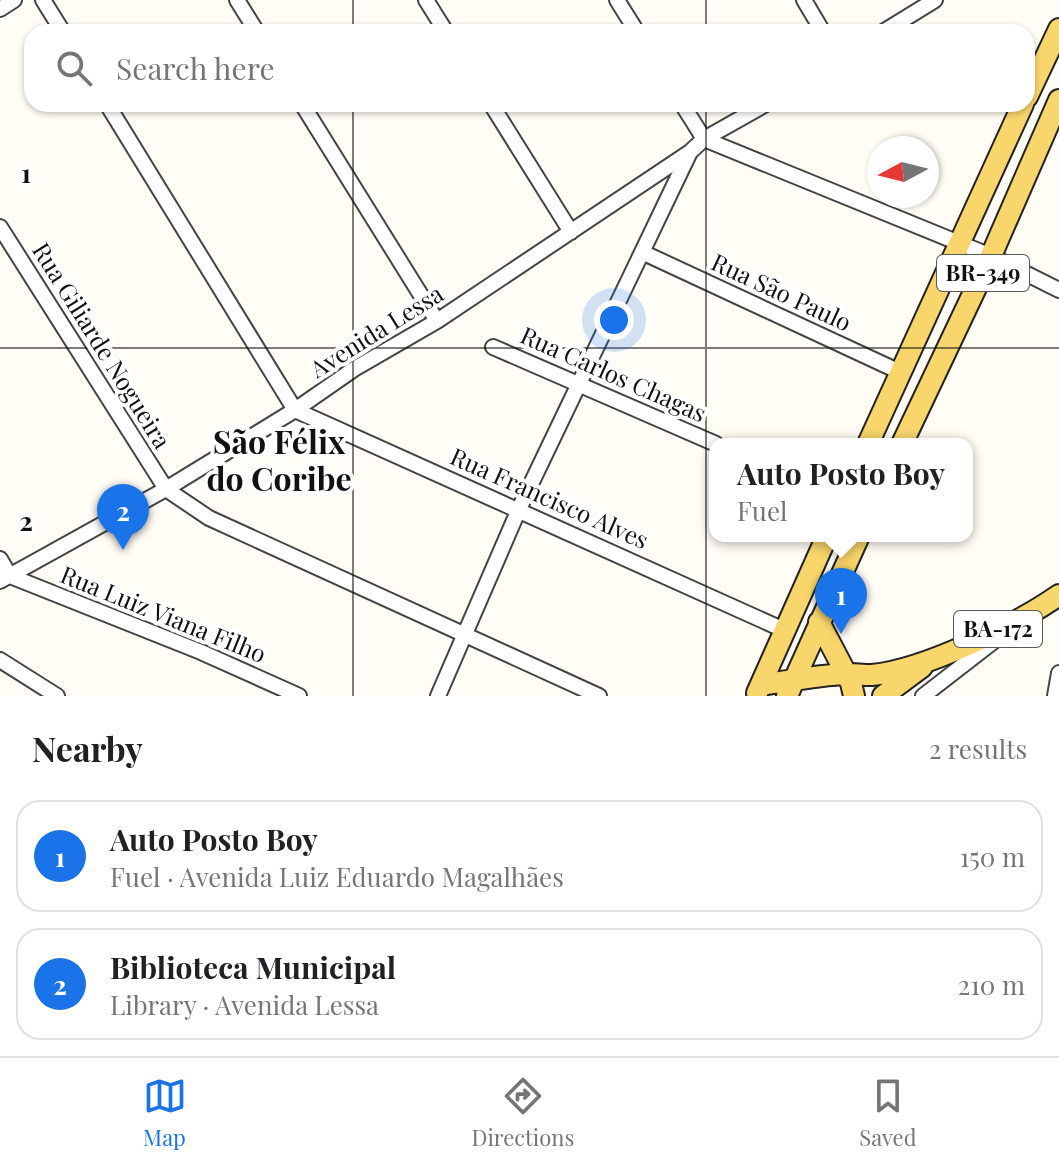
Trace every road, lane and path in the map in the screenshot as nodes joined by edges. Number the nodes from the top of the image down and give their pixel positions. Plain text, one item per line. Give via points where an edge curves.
1 (14, 0) edge
2 (43, 0) edge
3 (237, 0) edge
4 (426, 0) edge
5 (617, 0) edge
6 (804, 0) edge
7 (935, 0) edge
8 (0, 9) edge
9 (58, 24) edge
10 (252, 24) edge
11 (441, 24) edge
12 (632, 24) edge
13 (818, 24) edge
14 (896, 24) edge
15 (1059, 29) edge
16 (1035, 80) edge
17 (1059, 100) edge
18 (112, 112) edge
19 (307, 112) edge
20 (496, 112) edge
21 (687, 112) edge
22 (752, 112) edge
23 (1019, 112) edge
24 (1054, 130) edge
25 (704, 139) junction
26 (690, 152) junction
27 (0, 227) edge
28 (571, 232) junction
29 (960, 242) junction
30 (644, 253) junction
31 (991, 256) junction
32 (1059, 290) edge
33 (437, 321) junction
34 (493, 347) dead end
35 (900, 372) junction
36 (580, 385) junction
37 (295, 410) junction
38 (871, 438) edge
39 (905, 438) edge
40 (709, 441) edge
41 (166, 489) junction
42 (519, 509) junction
43 (824, 542) edge
44 (856, 542) edge
45 (0, 559) edge
46 (5, 578) edge
47 (1059, 595) edge
48 (1029, 616) junction
49 (819, 622) junction
50 (784, 630) junction
51 (464, 635) junction
52 (935, 657) junction
53 (3, 668) edge
54 (1059, 673) edge
55 (845, 674) junction
56 (758, 690) edge
57 (787, 691) edge
58 (57, 696) edge
59 (299, 696) edge
60 (438, 696) edge
61 (599, 696) edge
62 (854, 696) edge
63 (883, 696) edge
64 (923, 696) edge
65 (1055, 696) edge

1 - 8 street
2 - 9 street
3 - 10 street
4 - 11 street
5 - 12 street
6 - 13 street
7 - 14 street
15 - 16 main road
17 - 24 main road, BR-349
18 - 37 street
19 - 33 street
20 - 28 street
21 - 25 street
22 - 25 street, Avenida Lessa
23 - 29 main road, BR-349
24 - 31 main road, BR-349
25 - 26 street, Avenida Lessa
25 - 29 street
26 - 28 street, Avenida Lessa
26 - 30 street
27 - 41 street, Rua Giliarde Nogueira
28 - 33 street, Avenida Lessa
29 - 31 street
29 - 35 main road, BR-349
30 - 35 street, Rua São Paulo
30 - 36 street
31 - 32 street
31 - 39 main road, BR-349
33 - 37 street, Avenida Lessa
34 - 36 street, Rua Carlos Chagas
35 - 38 main road, BR-349
36 - 40 street, Rua Carlos Chagas
36 - 42 street
37 - 41 street, Avenida Lessa
37 - 42 street, Rua Francisco Alves
41 - 46 street, Avenida Lessa
41 - 51 street via 209,518
42 - 50 street, Rua Francisco Alves
42 - 51 street
43 - 50 main road
44 - 49 main road
45 - 46 street
46 - 59 street, Rua Luiz Viana Filho via 201,652
47 - 48 main road, BA-172
48 - 52 main road, BA-172
48 - 64 street
49 - 55 main road
49 - 57 main road
50 - 56 main road
51 - 60 street
51 - 61 street
52 - 55 main road, BA-172 via 872,675
52 - 63 main road, BA-172
53 - 58 street
54 - 65 street
55 - 57 main road, BA-172
55 - 62 main road
56 - 57 main road

